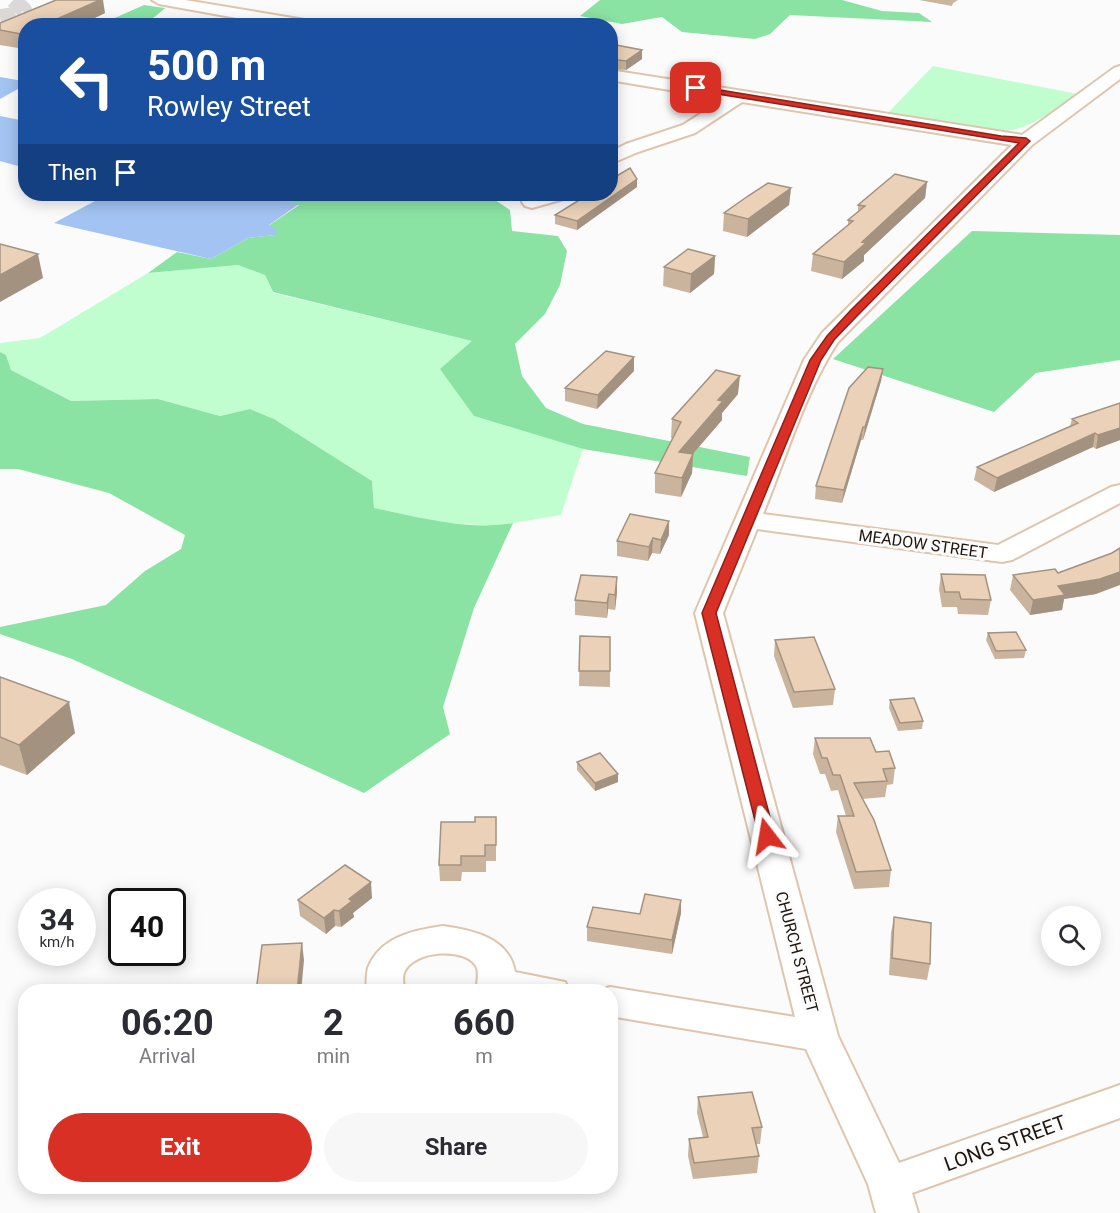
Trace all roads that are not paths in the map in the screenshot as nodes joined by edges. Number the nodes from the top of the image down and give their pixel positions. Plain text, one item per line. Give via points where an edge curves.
1 (159, 0) edge
2 (264, 18) edge
3 (1120, 71) edge
4 (618, 76) edge
5 (739, 96) junction
6 (1026, 141) junction
7 (618, 155) edge
8 (536, 201) edge
9 (532, 202) dead end
10 (1120, 493) edge
11 (749, 520) junction
12 (385, 984) edge
13 (496, 984) edge
14 (618, 1002) edge
15 (819, 1036) junction
16 (1120, 1101) edge
17 (893, 1199) edge

1 - 2 street
3 - 6 street, CHURCH STREET
4 - 5 street
5 - 6 street
5 - 7 street via 689,129
6 - 11 street, CHURCH STREET via 830,338 803,385
8 - 9 street
10 - 11 street, MEADOW STREET via 1002,554
11 - 15 street, CHURCH STREET via 709,613
12 - 13 street via 391,961 412,945 439,938 458,939 488,955 496,968
14 - 15 street
15 - 17 street, CHURCH STREET
16 - 17 street, LONG STREET

